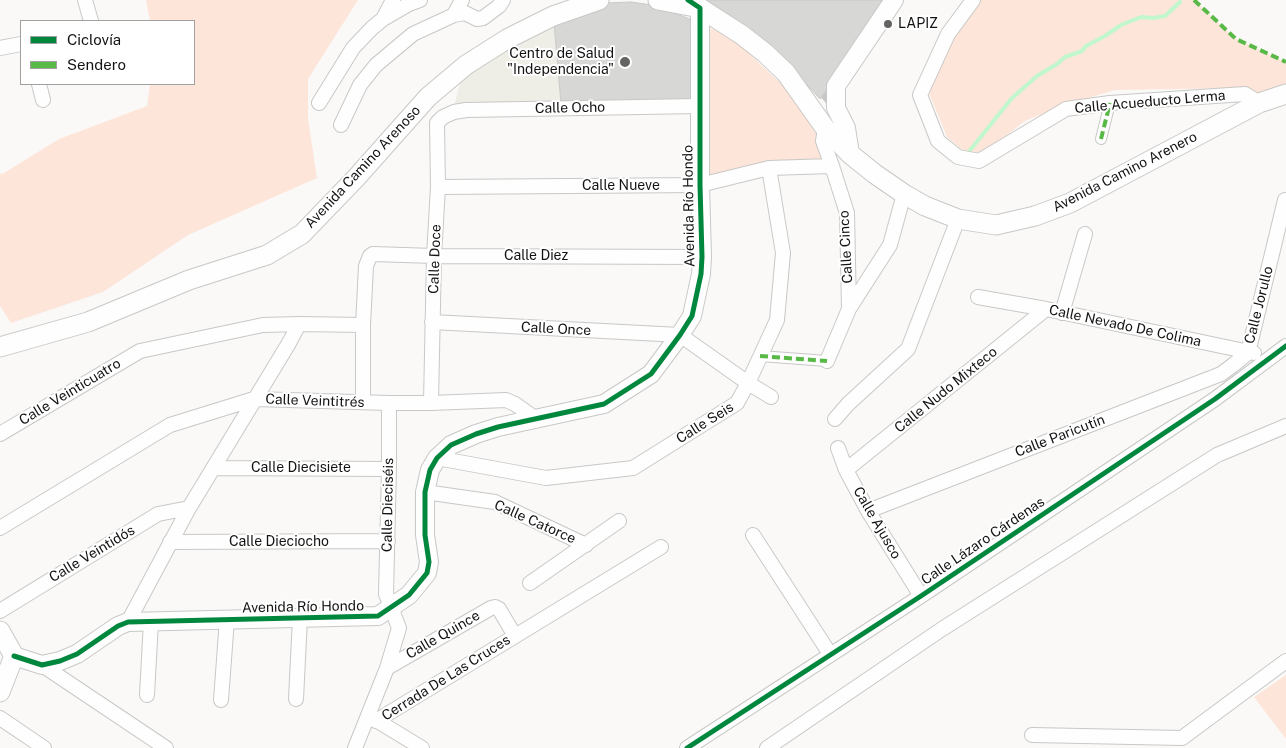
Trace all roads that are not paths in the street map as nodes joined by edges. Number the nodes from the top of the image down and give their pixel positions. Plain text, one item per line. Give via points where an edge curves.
1 (85, 0) edge
2 (393, 0) edge
3 (420, 0) edge
4 (517, 0) edge
5 (599, 0) edge
6 (658, 0) edge
7 (894, 0) edge
8 (973, 0) edge
9 (501, 3) edge
10 (694, 4) edge
11 (457, 5) edge
12 (383, 19) junction
13 (91, 20) edge
14 (20, 44) edge
15 (0, 48) edge
16 (39, 85) edge
17 (1286, 94) edge
18 (43, 100) dead end
19 (319, 103) dead end
20 (1110, 103) junction
21 (1259, 103) junction
22 (700, 106) junction
23 (443, 118) joint
24 (341, 125) dead end
25 (825, 128) junction
26 (1101, 139) dead end
27 (850, 154) junction
28 (832, 166) junction
29 (769, 168) junction
30 (700, 185) junction
31 (438, 187) junction
32 (904, 194) junction
33 (1285, 200) edge
34 (958, 219) junction
35 (1085, 234) dead end
36 (434, 256) junction
37 (702, 257) junction
38 (978, 296) dead end
39 (849, 309) junction
40 (1046, 309) junction
41 (1062, 312) junction
42 (432, 322) junction
43 (299, 324) junction
44 (363, 325) junction
45 (680, 335) junction
46 (1286, 346) edge
47 (0, 347) edge
48 (1248, 353) junction
49 (1272, 355) junction
50 (760, 356) junction
51 (827, 361) joint
52 (748, 383) junction
53 (771, 397) dead end
54 (254, 399) junction
55 (363, 402) junction
56 (389, 403) junction
57 (431, 403) junction
58 (835, 419) dead end
59 (536, 420) junction
60 (1286, 426) edge
61 (0, 434) edge
62 (838, 448) dead end
63 (437, 458) junction
64 (213, 468) junction
65 (389, 469) junction
66 (846, 470) junction
67 (425, 492) junction
68 (189, 508) junction
69 (868, 511) junction
70 (619, 521) dead end
71 (0, 528) edge
72 (753, 535) dead end
73 (388, 541) junction
74 (170, 542) junction
75 (586, 545) junction
76 (661, 547) dead end
77 (530, 583) dead end
78 (921, 596) junction
79 (390, 607) junction
80 (0, 611) edge
81 (300, 618) junction
82 (227, 619) junction
83 (128, 622) junction
84 (151, 622) junction
85 (0, 631) edge
86 (515, 636) junction
87 (830, 654) junction
88 (14, 656) junction
89 (1286, 662) edge
90 (42, 665) junction
91 (387, 668) junction
92 (0, 692) edge
93 (147, 695) dead end
94 (296, 699) dead end
95 (222, 700) dead end
96 (0, 718) edge
97 (372, 718) junction
98 (1032, 735) dead end
99 (44, 748) edge
100 (166, 748) edge
101 (355, 748) edge
102 (422, 748) edge
103 (688, 748) edge
104 (767, 748) edge

1 - 13 street
2 - 12 street
3 - 12 street
4 - 9 street
5 - 47 main road, Avenida Camino Arenoso via 554,16 507,39 466,65 428,97 302,234 266,255 189,280 88,322
6 - 10 main road
7 - 27 street via 836,86 836,108 846,128
8 - 20 street, Calle Acueducto Lerma via 948,34 920,95 938,141 958,157 979,161 1066,109
9 - 11 street via 477,20
10 - 22 street, Avenida Río Hondo
10 - 25 main road via 765,53 786,73
11 - 24 street via 413,34 376,65 360,85
12 - 19 street via 354,48
14 - 15 street
16 - 18 street
17 - 21 main road, Avenida Camino Arenero
20 - 21 street, Calle Acueducto Lerma via 1245,94
20 - 26 street
21 - 34 main road, Avenida Camino Arenero via 1070,203 996,226
22 - 23 street, Calle Ocho via 466,110
22 - 30 street, Avenida Río Hondo
23 - 31 street, Calle Doce via 437,123
25 - 27 main road
25 - 28 street, Calle Cinco via 823,141
27 - 32 main road
28 - 29 street, Calle Nueve
28 - 39 street, Calle Cinco via 847,212
29 - 30 street, Calle Nueve
29 - 50 street, Calle Seis via 783,253 777,320
30 - 31 street, Calle Nueve
30 - 37 street, Avenida Río Hondo
31 - 36 street, Calle Doce
32 - 34 main road
32 - 39 street via 890,245
33 - 48 street, Calle Jorullo
34 - 58 street via 908,349
35 - 41 street
36 - 37 street, Calle Diez
36 - 42 street, Calle Doce
36 - 44 street, Calle Diez via 370,256 366,266
37 - 45 street, Avenida Río Hondo via 692,316
38 - 40 street, Calle Nevado De Colima
39 - 51 street
40 - 41 street, Calle Nevado De Colima
40 - 66 street, Calle Nudo Mixteco
41 - 48 street, Calle Nevado De Colima
42 - 45 street, Calle Once
42 - 57 street, Calle Doce
43 - 44 street, Calle Veinticuatro
43 - 54 street
43 - 61 street, Calle Veinticuatro via 263,325 140,351
44 - 55 street
45 - 52 street
45 - 59 street, Avenida Río Hondo via 651,374 604,404
46 - 49 street, Calle Lázaro Cárdenas
48 - 49 street, Calle Nevado De Colima
48 - 69 street, Calle Paricutín via 1221,374
49 - 78 street, Calle Lázaro Cárdenas via 1215,399
50 - 51 street
50 - 52 street, Calle Seis
52 - 53 street
52 - 63 street, Calle Seis via 737,403 633,468 546,478
54 - 55 street, Calle Veintitrés
54 - 64 street
54 - 71 street, Calle Veintitrés via 170,425
55 - 56 street, Calle Veintitrés
56 - 57 street, Calle Veintitrés
56 - 65 street, Calle Dieciséis
57 - 59 street, Calle Veintitrés via 506,400
59 - 63 street, Avenida Río Hondo via 476,434 451,445
60 - 104 street via 1217,455 942,629
62 - 66 street, Calle Ajusco
63 - 67 street, Avenida Río Hondo via 430,470
64 - 65 street, Calle Diecisiete
64 - 68 street
65 - 73 street, Calle Dieciséis
66 - 69 street, Calle Ajusco
67 - 75 street, Calle Catorce via 494,502
67 - 79 street, Avenida Río Hondo via 427,573 408,595
68 - 74 street
68 - 80 street, Calle Veintidós via 158,514
69 - 78 street, Calle Ajusco
70 - 75 street
72 - 87 street
73 - 74 street, Calle Dieciocho
73 - 79 street, Calle Dieciséis via 386,594
74 - 83 street
75 - 77 street
76 - 86 street, Cerrada De Las Cruces
78 - 87 street, Calle Lázaro Cárdenas
79 - 81 street, Avenida Río Hondo via 378,616
79 - 91 street, Calle Dieciséis via 399,628
81 - 82 street, Avenida Río Hondo
81 - 94 street
82 - 84 street, Avenida Río Hondo
82 - 95 street
83 - 84 street, Avenida Río Hondo
83 - 90 street, Avenida Río Hondo via 77,654
84 - 93 street
85 - 88 main road
86 - 91 street, Calle Quince via 496,606
86 - 97 street, Cerrada De Las Cruces
87 - 103 street, Calle Lázaro Cárdenas
88 - 90 street
88 - 92 main road
89 - 98 street via 1182,738
90 - 100 street
91 - 97 street, Calle Dieciséis
96 - 99 street
97 - 101 street, Calle Dieciséis
97 - 102 street

